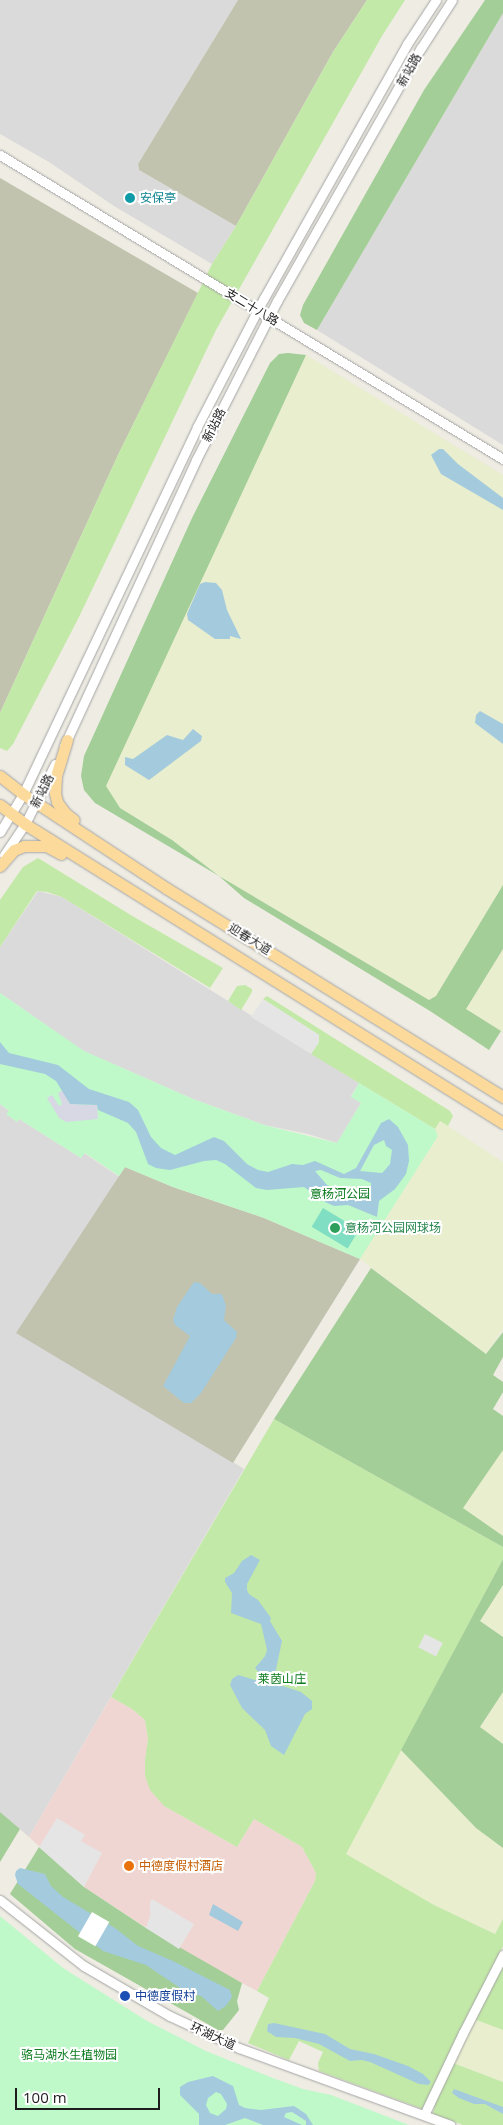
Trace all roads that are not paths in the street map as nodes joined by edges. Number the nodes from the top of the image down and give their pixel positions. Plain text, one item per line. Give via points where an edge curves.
1 (436, 0) edge
2 (452, 0) edge
3 (0, 155) edge
4 (258, 310) junction
5 (269, 317) junction
6 (503, 458) edge
7 (67, 740) junction
8 (0, 776) edge
9 (23, 794) junction
10 (37, 803) junction
11 (0, 806) edge
12 (12, 815) junction
13 (25, 824) junction
14 (0, 832) edge
15 (100, 844) junction
16 (0, 862) edge
17 (89, 863) junction
18 (0, 866) edge
19 (166, 888) junction
20 (168, 912) junction
21 (503, 1097) edge
22 (503, 1123) edge
23 (0, 1900) edge
24 (503, 1955) edge
25 (424, 2115) junction
26 (450, 2125) edge

1 - 4 street, 新站路 via 407,44
2 - 5 street, 新站路 via 416,57
3 - 4 street, 支二十八路
4 - 5 street, 支二十八路
4 - 9 street, 新站路 via 197,427
5 - 6 street, 支二十八路
5 - 7 street, 新站路 via 196,460
7 - 10 street, 新站路
7 - 19 main road via 56,776 57,802 65,813
8 - 9 main road, 迎春大道
9 - 10 main road, 迎春大道
9 - 12 street, 新站路
10 - 13 street, 新站路
10 - 15 main road, 迎春大道
11 - 12 main road, 迎春大道
12 - 13 main road, 迎春大道
12 - 14 street, 新站路
13 - 16 street, 新站路
13 - 17 main road, 迎春大道
15 - 17 main road
15 - 19 main road, 迎春大道
17 - 20 main road, 迎春大道
18 - 20 main road via 14,850 24,846 46,846
19 - 21 main road, 迎春大道
20 - 22 main road, 迎春大道
23 - 25 street, 环湖大道 via 84,1966 170,2016 239,2048
24 - 25 street
25 - 26 street, 环湖大道

